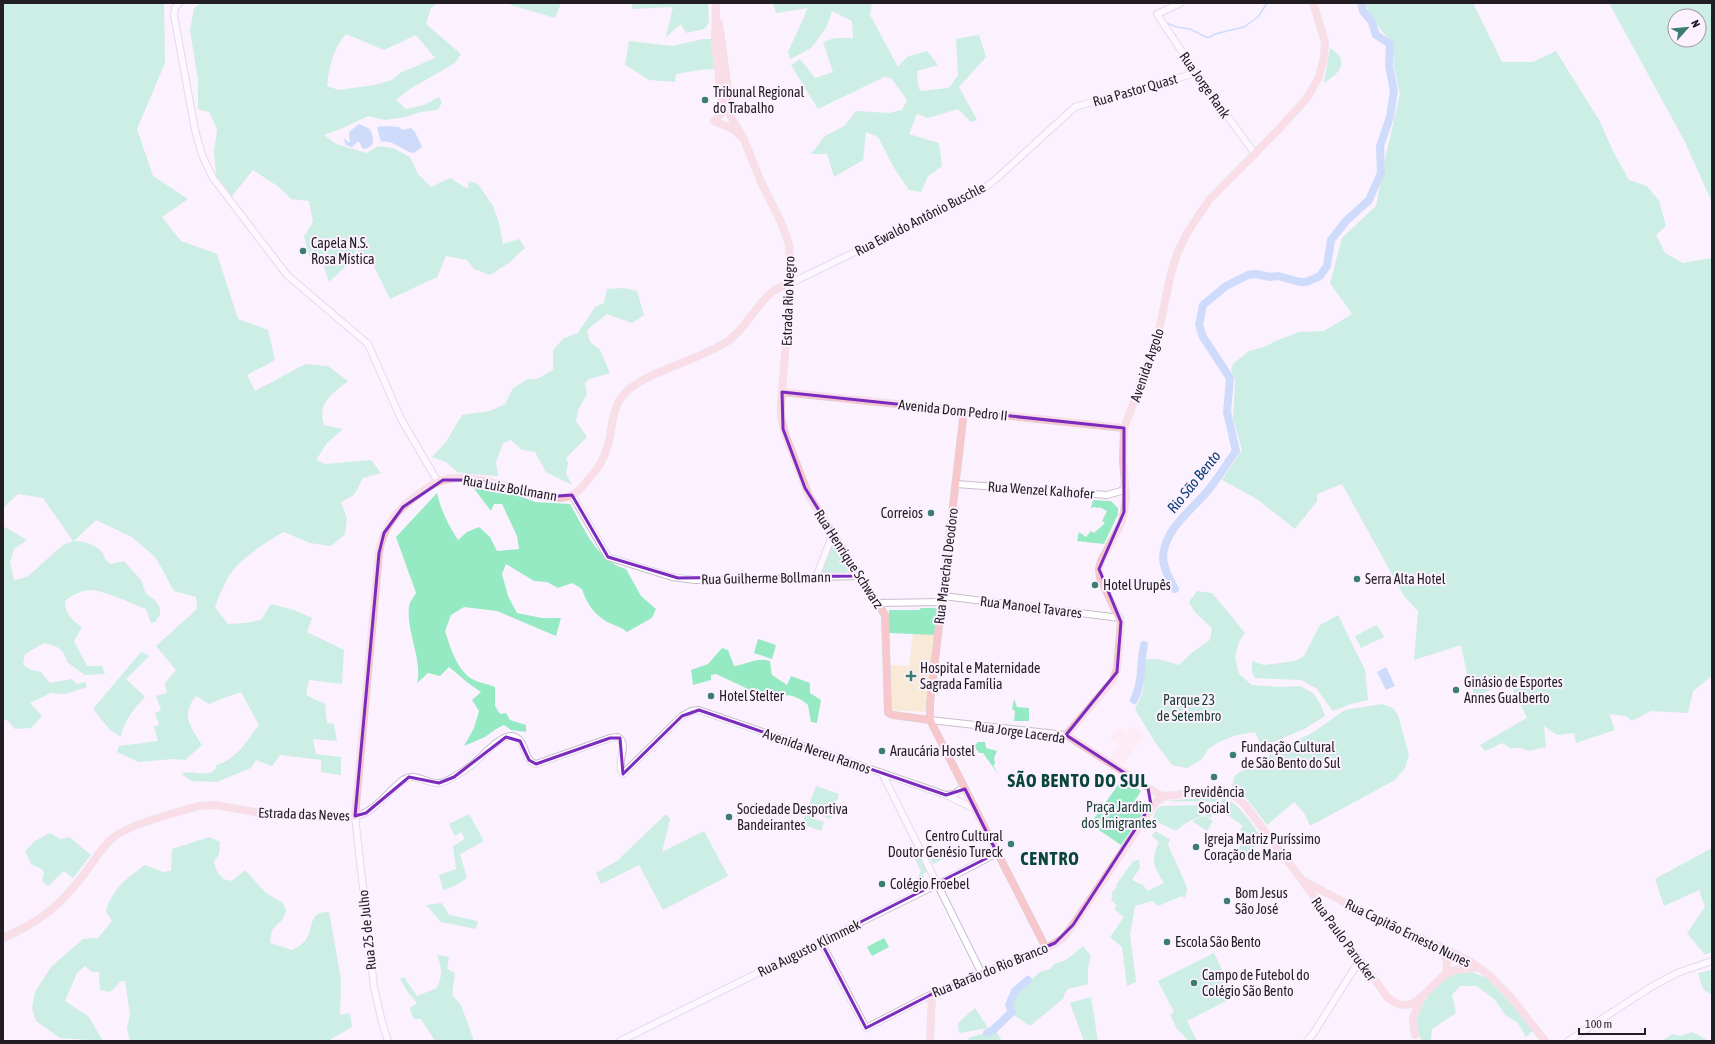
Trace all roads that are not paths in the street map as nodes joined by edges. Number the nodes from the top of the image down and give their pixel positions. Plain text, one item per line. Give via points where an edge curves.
1 (716, 3) edge
2 (1181, 3) edge
3 (1313, 3) edge
4 (177, 6) edge
5 (1196, 73) junction
6 (720, 84) junction
7 (1075, 107) joint
8 (735, 121) junction
9 (743, 137) junction
10 (1255, 154) junction
11 (791, 283) junction
12 (782, 392) junction
13 (964, 411) junction
14 (1124, 428) junction
15 (438, 482) junction
16 (956, 484) junction
17 (1125, 487) junction
18 (572, 495) junction
19 (832, 534) junction
20 (860, 576) junction
21 (816, 577) junction
22 (942, 599) junction
23 (878, 603) junction
24 (1120, 618) junction
25 (688, 712) joint
26 (930, 720) junction
27 (1066, 735) junction
28 (882, 773) junction
29 (964, 787) junction
30 (1148, 788) junction
31 (946, 795) junction
32 (1165, 796) junction
33 (975, 809) junction
34 (1149, 812) junction
35 (355, 816) junction
36 (997, 853) junction
37 (1302, 880) junction
38 (938, 884) junction
39 (1318, 888) junction
40 (1312, 895) junction
41 (3, 938) edge
42 (821, 942) junction
43 (1440, 947) junction
44 (1046, 948) junction
45 (1359, 961) junction
46 (1712, 961) edge
47 (1479, 968) junction
48 (982, 974) junction
49 (1447, 974) junction
50 (932, 994) junction
51 (1422, 998) junction
52 (1415, 1035) dead end
53 (387, 1040) edge
54 (620, 1041) edge
55 (930, 1041) edge
56 (1307, 1041) edge
57 (1545, 1041) edge
58 (1568, 1041) edge

1 - 6 main road via 715,44
1 - 8 main road via 729,97
2 - 5 street, Rua Jorge Rank via 1157,14
3 - 10 main road, Avenida Argolo via 1325,42 1321,72 1314,88
4 - 15 street via 174,15 175,25 195,130 202,155 213,178 287,275 368,344 401,419
5 - 7 street, Rua Pastor Quast
5 - 10 street, Rua Jorge Rank
6 - 8 main road via 723,98
6 - 9 main road via 722,113 714,121 733,129
7 - 11 street, Rua Ewaldo Antônio Buschle via 981,191
8 - 9 main road, Estrada Rio Negro
9 - 11 main road, Estrada Rio Negro via 760,182 788,238
10 - 14 main road, Avenida Argolo via 1204,207 1186,233 1171,273 1157,340
11 - 12 main road, Estrada Rio Negro
11 - 18 main road, Rua Luiz Bollmann via 771,292 728,341 644,379 630,388 614,411 608,444 599,466 587,482
12 - 13 main road, Avenida Dom Pedro II
12 - 19 main road, Rua Henrique Schwarz via 781,417 784,434 809,496
13 - 14 main road, Avenida Dom Pedro II
13 - 16 main road, Rua Marechal Deodoro
14 - 17 main road, Avenida Argolo
15 - 18 main road, Rua Luiz Bollmann via 469,479 544,497
15 - 35 main road, Rua Luiz Bollmann via 417,495 398,512 384,533 379,548
16 - 17 street, Rua Wenzel Kalhofer via 1107,495 1121,491
16 - 22 main road, Rua Marechal Deodoro
17 - 24 main road, Avenida Argolo via 1123,518 1099,569 1100,578
18 - 21 street, Rua Guilherme Bollmann via 608,556 672,577 695,580
19 - 20 main road, Rua Henrique Schwarz
19 - 21 street
20 - 21 street, Rua Guilherme Bollmann
20 - 23 main road, Rua Henrique Schwarz
22 - 23 street, Rua Manoel Tavares
22 - 24 street, Rua Manoel Tavares
22 - 26 main road, Rua Marechal Deodoro
23 - 26 main road, Rua Henrique Schwarz via 885,620 888,712 893,715
24 - 27 main road, Avenida Argolo via 1117,669 1113,680
25 - 28 street, Avenida Nereu Ramos via 703,711
25 - 35 street, Estrada das Neves via 624,773 621,772 620,761 623,746 622,740 618,737 536,764 529,760 520,741 509,736 500,740 471,766 454,777 438,783 409,777 366,813
26 - 27 street, Rua Jorge Lacerda
26 - 29 main road
27 - 30 main road, Rua Jorge Lacerda
28 - 31 street, Avenida Nereu Ramos
28 - 38 street
29 - 31 street via 954,794
29 - 33 main road
30 - 32 main road, Rua Jorge Lacerda via 1156,794
30 - 34 main road via 1152,800
31 - 33 street, Avenida Nereu Ramos
32 - 34 main road, Rua Barão do Rio Branco via 1157,801
32 - 37 main road, Rua Capitão Ernesto Nunes via 1223,790 1234,795 1245,805
33 - 36 main road
34 - 44 main road, Rua Barão do Rio Branco via 1069,931
35 - 41 main road, Estrada das Neves via 253,812 210,804 132,827 106,844 82,877 51,912
35 - 53 street, Rua 25 de Julho via 374,987
36 - 38 street, Rua Augusto Klimmek
36 - 44 main road
37 - 39 main road, Rua Capitão Ernesto Nunes
37 - 40 main road, Rua Paulo Parucker
38 - 42 street, Rua Augusto Klimmek
38 - 48 street
39 - 40 main road via 1313,890
39 - 43 main road, Rua Capitão Ernesto Nunes via 1383,923
40 - 45 main road, Rua Paulo Parucker
42 - 50 street, Rua Barão do Rio Branco via 866,1028
42 - 54 street, Rua Augusto Klimmek
43 - 47 main road, Rua Capitão Ernesto Nunes via 1462,956
43 - 49 main road via 1447,962
44 - 48 main road, Rua Barão do Rio Branco
45 - 51 main road, Rua Paulo Parucker via 1395,1004 1414,1003
45 - 56 street
46 - 58 street via 1677,973 1656,984
47 - 49 main road via 1465,968
47 - 57 main road, Rua Capitão Ernesto Nunes via 1517,1004
48 - 50 main road, Rua Barão do Rio Branco
49 - 51 main road
50 - 55 main road
51 - 52 main road via 1413,1018

